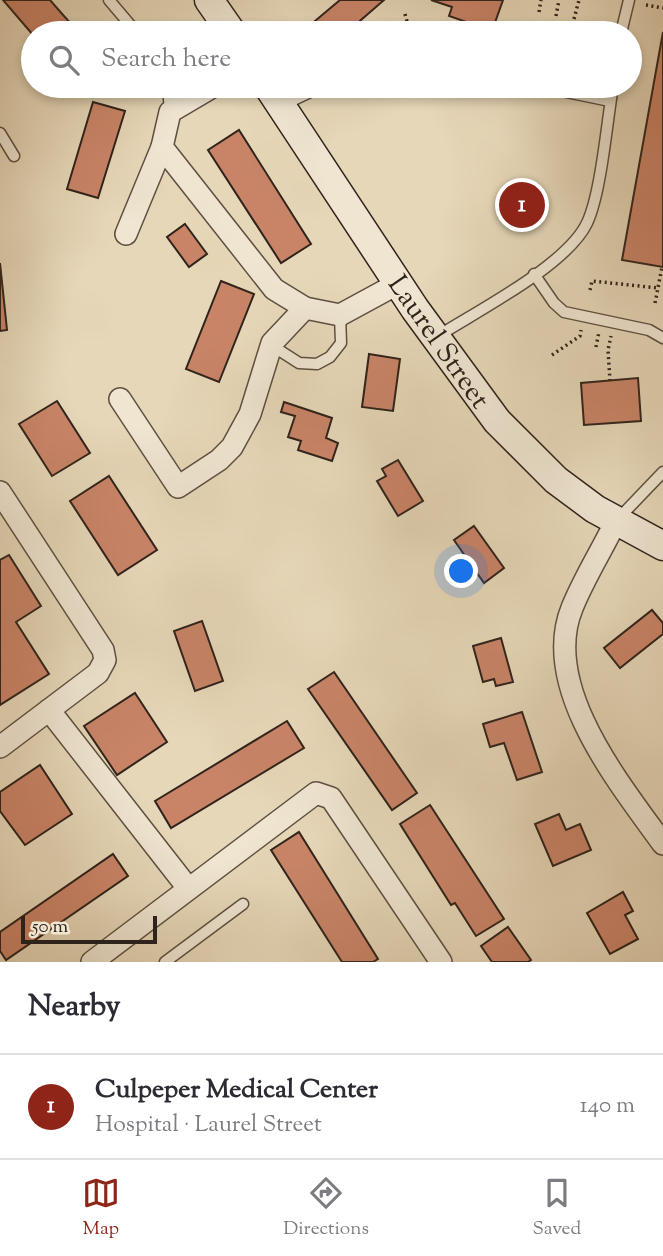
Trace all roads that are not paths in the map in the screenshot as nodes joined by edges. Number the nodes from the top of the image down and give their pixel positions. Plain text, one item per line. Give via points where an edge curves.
1 (109, 0) edge
2 (209, 0) edge
3 (629, 0) edge
4 (127, 21) edge
5 (224, 21) edge
6 (624, 21) edge
7 (169, 98) edge
8 (194, 98) edge
9 (275, 98) edge
10 (595, 98) edge
11 (611, 98) edge
12 (610, 101) junction
13 (170, 112) junction
14 (0, 133) edge
15 (162, 147) junction
16 (15, 156) dead end
17 (126, 234) dead end
18 (534, 274) junction
19 (398, 283) junction
20 (305, 308) junction
21 (340, 314) junction
22 (436, 337) junction
23 (663, 338) edge
24 (271, 345) junction
25 (121, 399) dead end
26 (663, 471) edge
27 (0, 492) edge
28 (616, 521) junction
29 (663, 546) edge
30 (49, 709) junction
31 (0, 747) edge
32 (663, 844) edge
33 (188, 888) junction
34 (243, 904) dead end
35 (431, 959) edge
36 (92, 962) edge
37 (165, 962) edge

1 - 4 lane
2 - 5 street
3 - 6 lane
7 - 13 lane
8 - 13 street
9 - 19 street, Laurel Street
10 - 12 lane
11 - 12 lane
12 - 18 lane via 587,224 574,244
13 - 15 street
14 - 16 lane
15 - 17 street
15 - 20 street via 274,289
18 - 22 lane
18 - 23 lane via 564,312 649,330
19 - 21 street
19 - 22 street, Laurel Street
20 - 21 street
20 - 24 street
21 - 24 lane via 341,343 317,364 299,363
22 - 28 street, Laurel Street via 521,447 556,480
24 - 25 street via 241,434 219,460 178,487
26 - 28 lane
27 - 30 street via 103,650 105,660 98,673
28 - 29 street, Laurel Street
28 - 32 street via 572,608 565,654 569,676 602,758
30 - 31 street
30 - 33 street
33 - 35 street via 316,793 324,793
33 - 36 street
34 - 37 lane

